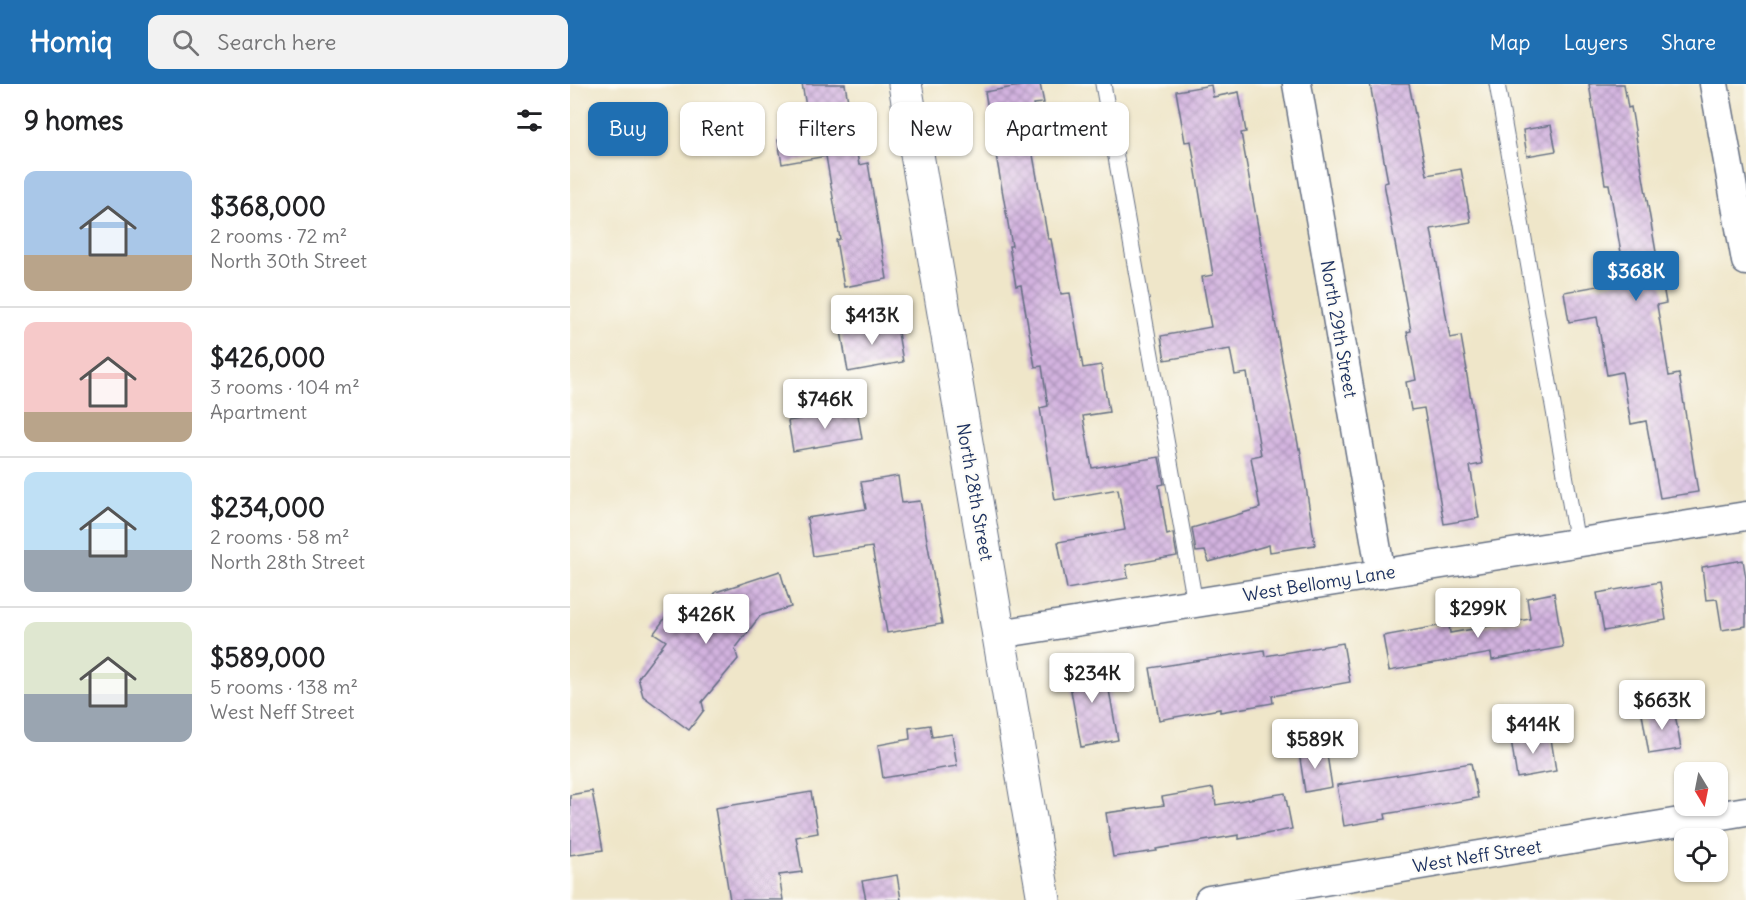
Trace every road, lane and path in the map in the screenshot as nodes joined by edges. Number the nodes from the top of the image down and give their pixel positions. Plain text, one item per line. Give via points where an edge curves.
1 (906, 84) edge
2 (1103, 84) edge
3 (1297, 84) edge
4 (1497, 84) edge
5 (1714, 84) edge
6 (1746, 261) edge
7 (1746, 516) edge
8 (1577, 543) junction
9 (1381, 574) junction
10 (1195, 603) junction
11 (999, 634) junction
12 (1746, 811) edge
13 (1044, 900) edge
14 (1209, 900) edge

1 - 11 street, North 28th Street
2 - 10 lane
3 - 9 street, North 29th Street
4 - 8 lane
5 - 6 street
7 - 8 street, West Bellomy Lane
8 - 9 street, West Bellomy Lane
9 - 10 street, West Bellomy Lane
10 - 11 street, West Bellomy Lane
11 - 13 street, North 28th Street
12 - 14 street, West Neff Street

